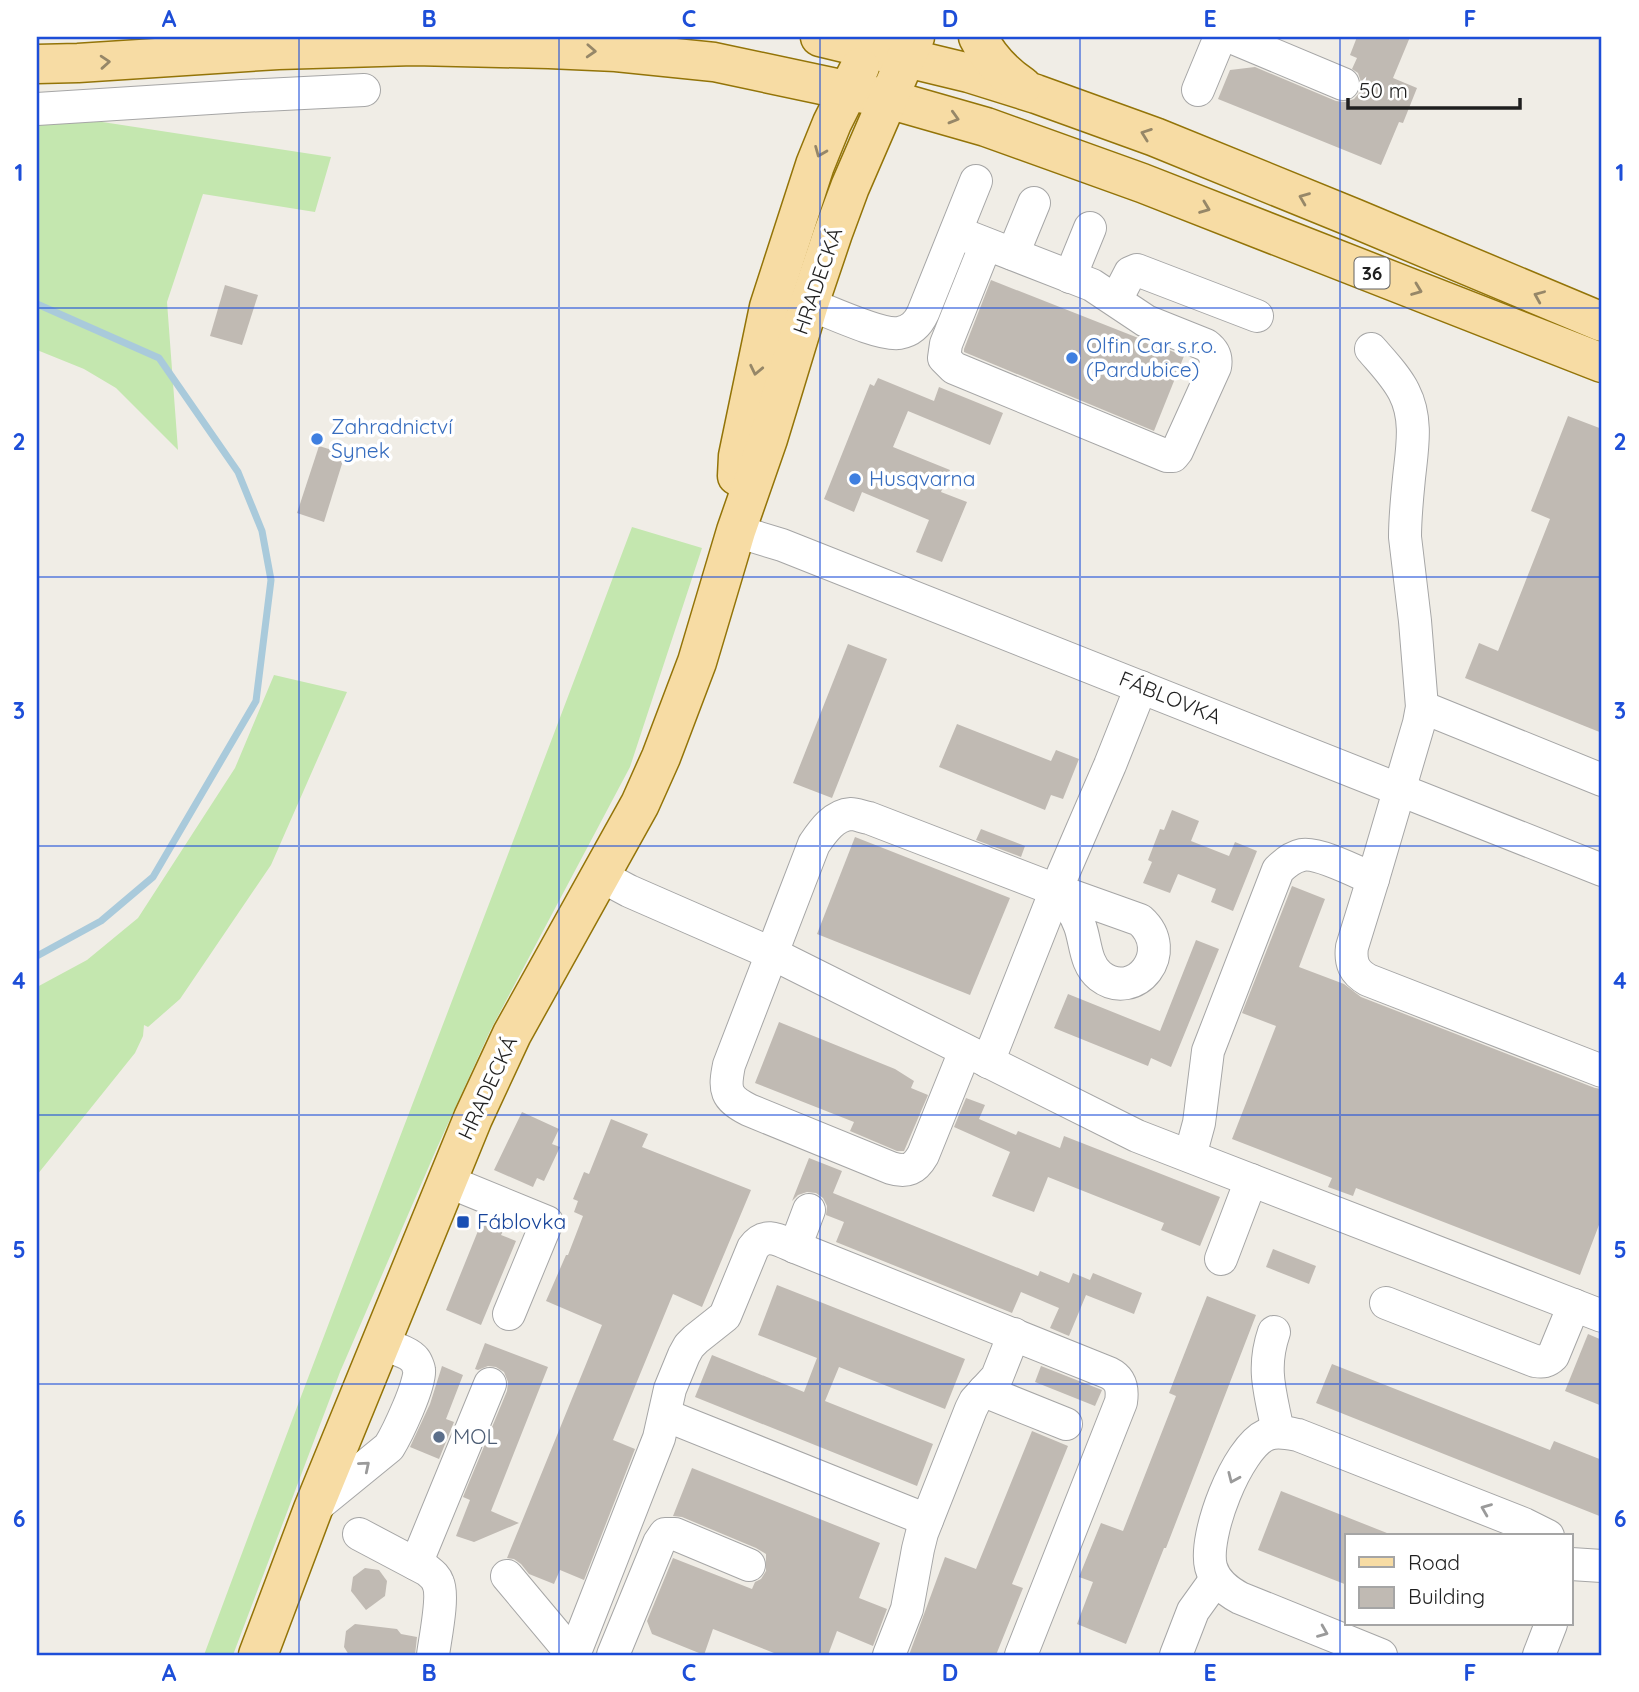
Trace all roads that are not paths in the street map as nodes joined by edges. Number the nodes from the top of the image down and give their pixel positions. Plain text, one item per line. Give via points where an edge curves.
1 (820, 37) edge
2 (978, 37) edge
3 (1220, 37) edge
4 (1231, 37) edge
5 (891, 45) edge
6 (37, 64) edge
7 (1343, 84) dead end
8 (364, 90) dead end
9 (848, 90) junction
10 (1198, 90) dead end
11 (1036, 94) junction
12 (888, 99) junction
13 (37, 109) edge
14 (976, 181) dead end
15 (1034, 203) dead end
16 (1090, 228) dead end
17 (956, 232) junction
18 (999, 249) junction
19 (1070, 277) junction
20 (1116, 300) junction
21 (809, 304) junction
22 (1256, 316) dead end
23 (1602, 322) edge
24 (1371, 349) dead end
25 (1602, 363) edge
26 (736, 531) junction
27 (1141, 687) junction
28 (1422, 707) junction
29 (1602, 780) edge
30 (1399, 790) junction
31 (1602, 870) edge
32 (601, 876) junction
33 (1373, 879) junction
34 (1056, 890) junction
35 (771, 953) junction
36 (977, 1056) junction
37 (1602, 1071) edge
38 (1190, 1156) junction
39 (1251, 1180) junction
40 (447, 1181) junction
41 (809, 1210) dead end
42 (795, 1247) junction
43 (1221, 1259) dead end
44 (1386, 1303) dead end
45 (1588, 1310) edge
46 (509, 1314) dead end
47 (1274, 1332) dead end
48 (1014, 1335) junction
49 (490, 1384) dead end
50 (984, 1391) junction
51 (665, 1415) junction
52 (1066, 1424) dead end
53 (1278, 1432) junction
54 (927, 1520) junction
55 (359, 1534) dead end
56 (1545, 1534) edge
57 (416, 1564) junction
58 (1572, 1564) edge
59 (750, 1565) dead end
60 (1602, 1566) edge
61 (507, 1576) dead end
62 (1216, 1579) junction
63 (1550, 1626) edge
64 (575, 1654) edge
65 (258, 1655) edge
66 (433, 1655) edge
67 (613, 1655) edge
68 (889, 1655) edge
69 (1021, 1655) edge
70 (1176, 1655) edge
71 (1381, 1655) edge
72 (1539, 1655) edge

1 - 5 main road, 36
2 - 11 main road via 1005,74
3 - 10 street
4 - 7 street
5 - 9 main road, HRADECKÁ
5 - 11 main road, 36
5 - 12 main road, HRADECKÁ
6 -> 9 main road, 36 via 346,47 535,48 714,62
8 - 13 street
9 - 12 main road, 36
9 -> 26 main road, HRADECKÁ via 815,165 769,307 738,456
23 -> 11 main road, 36 via 1155,137
12 - 21 main road, HRADECKÁ via 850,187
12 -> 25 main road, 36 via 1069,156
14 - 17 street
15 - 18 street
16 - 19 street
17 - 18 street
17 - 21 street via 923,313 908,330 896,334 879,331
18 - 19 street
18 - 20 street via 946,344 948,363 1173,456 1215,367 1215,355 1206,345 1146,321
19 - 20 street
20 - 22 street via 1130,272 1137,270
21 - 26 main road, HRADECKÁ
24 - 28 street via 1405,393 1413,420 1405,537
26 - 27 street, FÁBLOVKA
26 - 32 main road, HRADECKÁ via 697,662 661,757
27 - 30 street, FÁBLOVKA
27 - 34 street
28 - 29 street
28 - 30 street
30 - 31 street, FÁBLOVKA
30 - 33 street
32 - 35 street
32 - 40 main road, HRADECKÁ via 512,1034
33 - 37 street via 1352,947 1353,968 1361,976
33 - 38 street via 1315,856 1303,855 1278,870 1208,1051 1198,1133
34 - 35 street via 851,814 839,817 814,844
34 - 36 street
35 - 36 street
35 - 36 street via 726,1078 729,1096 749,1110 904,1171 915,1167 923,1155
36 - 38 street via 1137,1136
38 - 39 street
39 - 43 street
39 - 45 street
40 - 46 street via 547,1222
40 - 65 main road, HRADECKÁ
41 - 42 street
42 - 48 street
42 - 51 street via 774,1238 757,1243 725,1315 684,1355
44 - 45 street via 1542,1362 1549,1361
47 - 53 street via 1266,1366
48 - 50 street via 997,1377
48 - 69 street via 1109,1373 1117,1378 1123,1393
49 - 57 street
50 - 52 street
50 - 54 street via 971,1409
51 - 54 street
51 - 64 street
56 -> 53 street via 1308,1438
53 -> 62 street via 1257,1440 1231,1480 1210,1543
54 - 68 street via 907,1609
55 - 57 street
57 - 66 street via 434,1575 440,1588
58 - 60 street
59 - 67 street via 665,1534
61 - 64 street
62 - 70 street via 1193,1611
62 -> 71 street via 1240,1598
63 - 72 street

